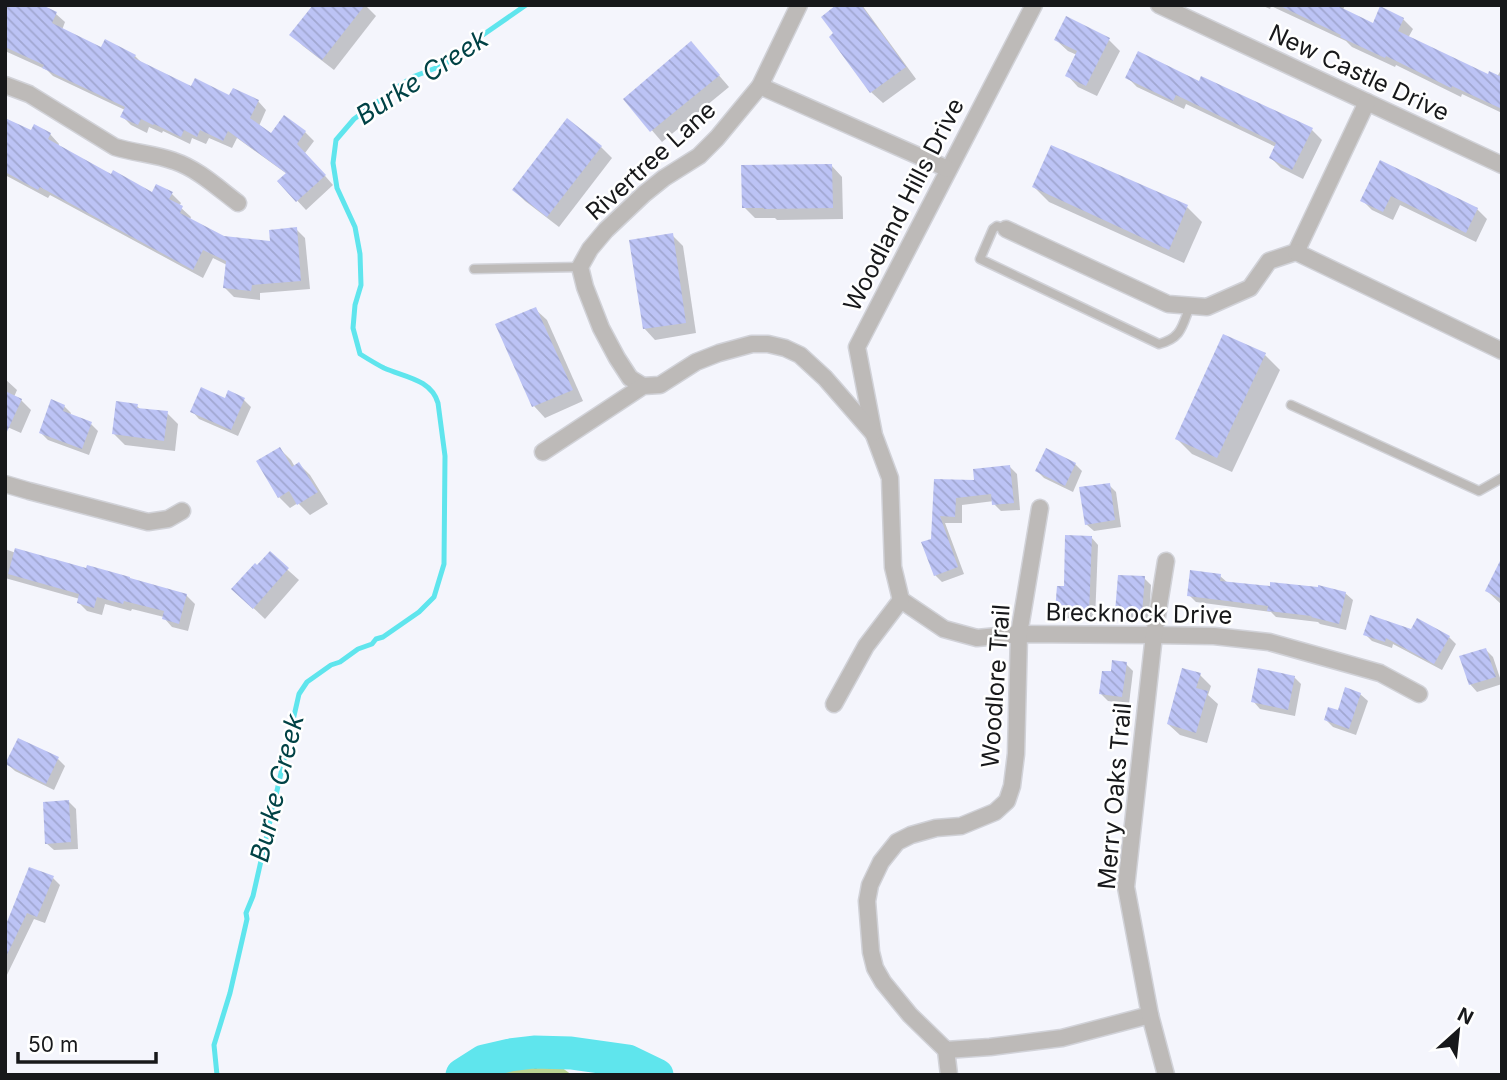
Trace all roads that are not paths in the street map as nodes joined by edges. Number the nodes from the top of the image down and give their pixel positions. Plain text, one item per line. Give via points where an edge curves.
1 (799, 5) edge
2 (1034, 5) edge
3 (1158, 5) edge
4 (5, 85) edge
5 (760, 86) junction
6 (1367, 102) junction
7 (1502, 165) edge
8 (948, 169) junction
9 (238, 203) dead end
10 (1006, 229) joint
11 (1296, 252) junction
12 (580, 267) junction
13 (474, 269) dead end
14 (1190, 306) junction
15 (1502, 351) edge
16 (643, 386) junction
17 (1292, 405) dead end
18 (874, 435) junction
19 (543, 452) dead end
20 (1502, 478) edge
21 (5, 484) edge
22 (1040, 508) dead end
23 (182, 511) dead end
24 (1166, 561) dead end
25 (901, 600) junction
26 (1019, 634) junction
27 (1154, 635) junction
28 (1419, 694) dead end
29 (834, 704) dead end
30 (1150, 1015) junction
31 (946, 1050) junction
32 (949, 1075) edge
33 (1166, 1075) edge

1 - 5 street, Rivertree Lane
2 - 8 street, Woodland Hills Drive
3 - 6 street, New Castle Drive
4 - 9 street via 29,94 115,147 187,166
5 - 8 street
5 - 12 street, Rivertree Lane via 699,156 664,178 606,230
6 - 7 street, New Castle Drive
6 - 11 street
8 - 18 street, Woodland Hills Drive via 857,347
10 - 14 street via 1168,304
10 - 14 lane via 993,229 981,258 1159,344 1178,335
11 - 14 street via 1269,261 1250,289 1208,307
11 - 15 street
12 - 13 lane
12 - 16 street via 617,358 630,378
16 - 18 street via 660,385 696,362 735,347 785,348 825,378
16 - 19 street
17 - 20 lane via 1479,491
18 - 25 street via 890,478 893,567
21 - 23 street via 148,522
22 - 26 street, Woodlore Trail
24 - 27 street, Merry Oaks Trail
25 - 26 street, Brecknock Drive via 944,629 976,638
25 - 29 street via 866,646
26 - 27 street, Brecknock Drive
26 - 31 street, Woodlore Trail via 1016,754 1007,801 995,812 961,826 924,831 897,842 881,862 867,901 875,968 910,1015
27 - 28 street, Brecknock Drive via 1269,642 1380,673
27 - 30 street, Merry Oaks Trail via 1126,887
30 - 31 street via 1062,1038
30 - 33 street, Merry Oaks Trail
31 - 32 street

